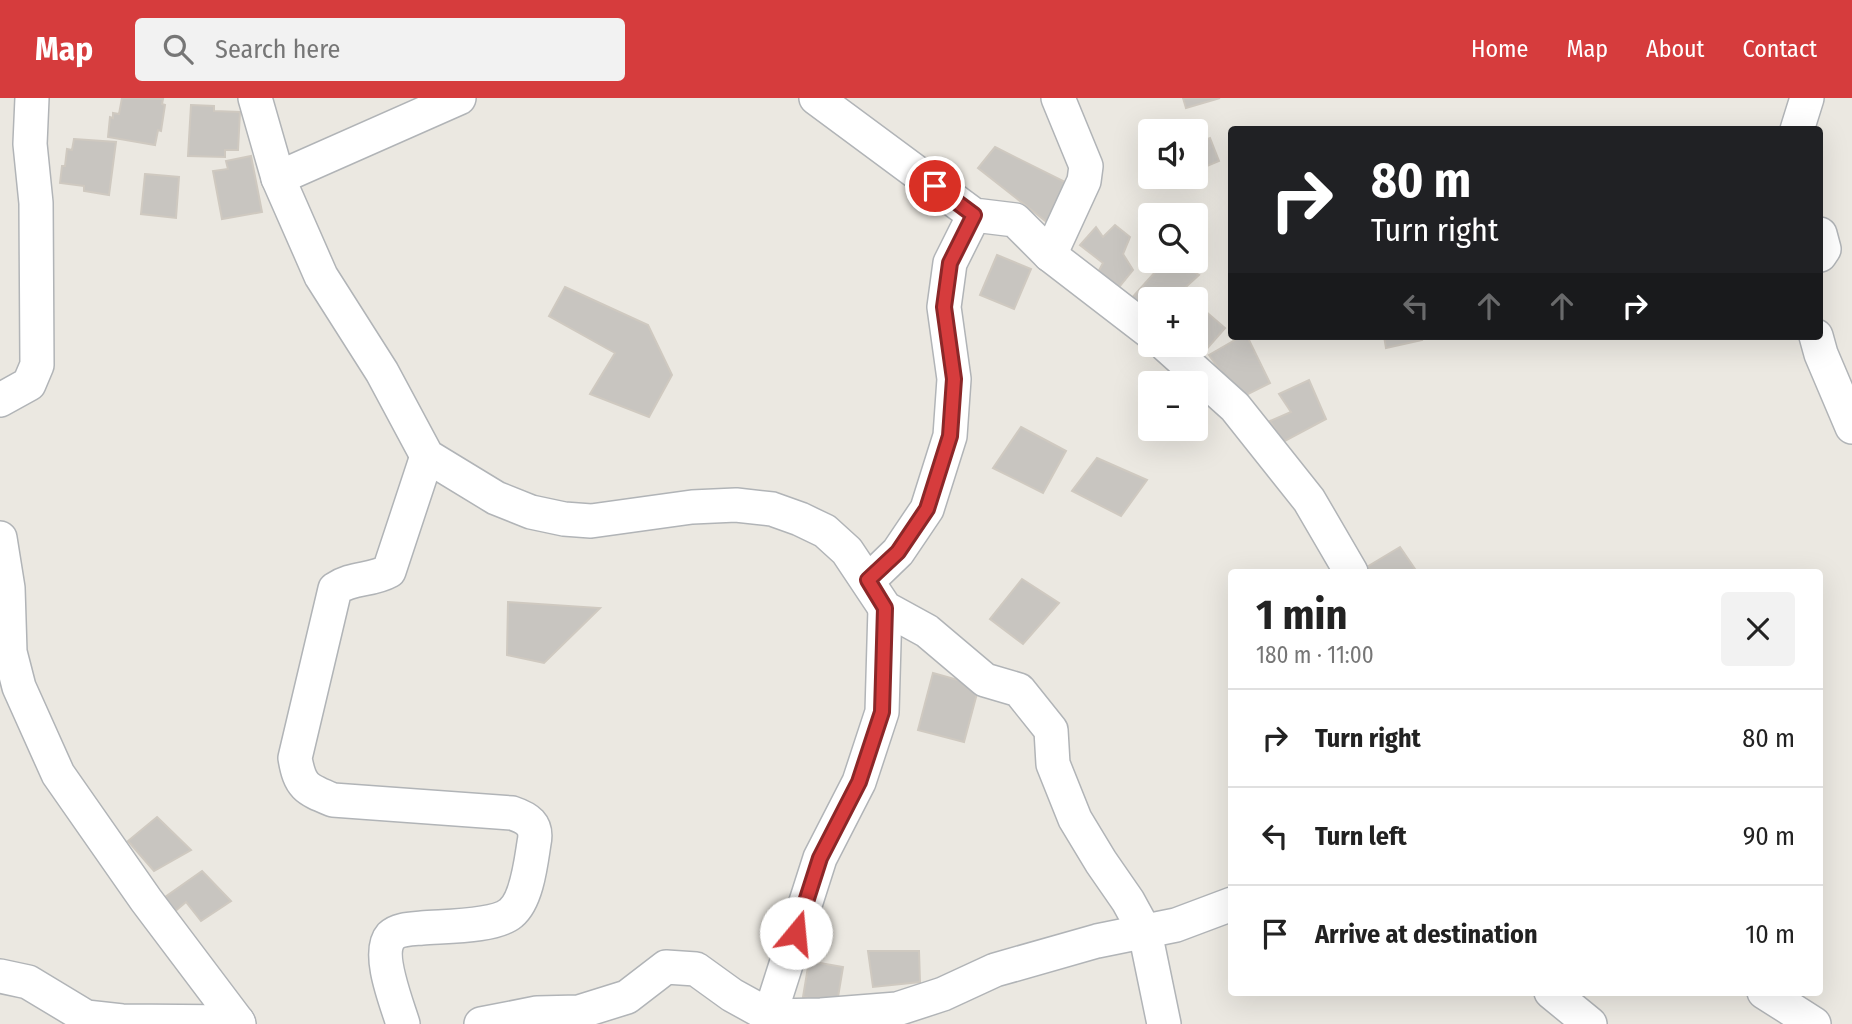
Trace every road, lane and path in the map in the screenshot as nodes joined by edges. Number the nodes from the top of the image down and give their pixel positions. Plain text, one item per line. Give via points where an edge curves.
1 (32, 98) edge
2 (255, 98) edge
3 (459, 98) edge
4 (816, 98) edge
5 (1058, 98) edge
6 (1807, 98) edge
7 (1798, 126) edge
8 (278, 178) junction
9 (974, 215) junction
10 (1050, 255) junction
11 (1138, 323) edge
12 (1817, 340) edge
13 (1179, 357) edge
14 (0, 400) edge
15 (1852, 427) edge
16 (427, 456) junction
17 (0, 538) edge
18 (1349, 569) edge
19 (877, 594) junction
20 (1228, 906) edge
21 (1145, 932) junction
22 (0, 976) edge
23 (1556, 996) edge
24 (1770, 996) edge
25 (769, 1020) edge
26 (239, 1023) edge
27 (403, 1024) edge
28 (481, 1024) edge
29 (1164, 1024) edge
30 (1590, 1024) edge
31 (1814, 1024) edge

1 - 14 street via 37,365 29,384
2 - 8 street
3 - 8 street
4 - 9 street
5 - 10 street via 1086,166 1084,181
6 - 7 street
8 - 16 street via 321,276 382,372
9 - 10 street via 1015,220
9 - 19 street via 950,263 944,307 954,379 950,436 927,509
10 - 11 street
12 - 15 street
13 - 18 street via 1235,407 1310,500
16 - 19 street via 496,498 564,519 591,521 692,507 772,509 825,531 847,551
16 - 27 street via 388,571 335,589 295,758 298,777 307,789 332,800 512,813 526,818 534,827 535,838 527,882 510,914 393,934 386,944 385,959
17 - 26 street via 8,588 10,652 19,687 58,774
19 - 21 street via 985,680 1019,690 1051,730 1053,764 1075,819
19 - 25 street via 882,712 859,782 820,858
20 - 21 street
21 - 25 street via 995,970 943,995 897,1009
21 - 29 street
22 - 26 street via 29,982 86,1017
23 - 30 street
24 - 31 street
25 - 28 street via 696,969 666,967 627,997 579,1012 537,1013

